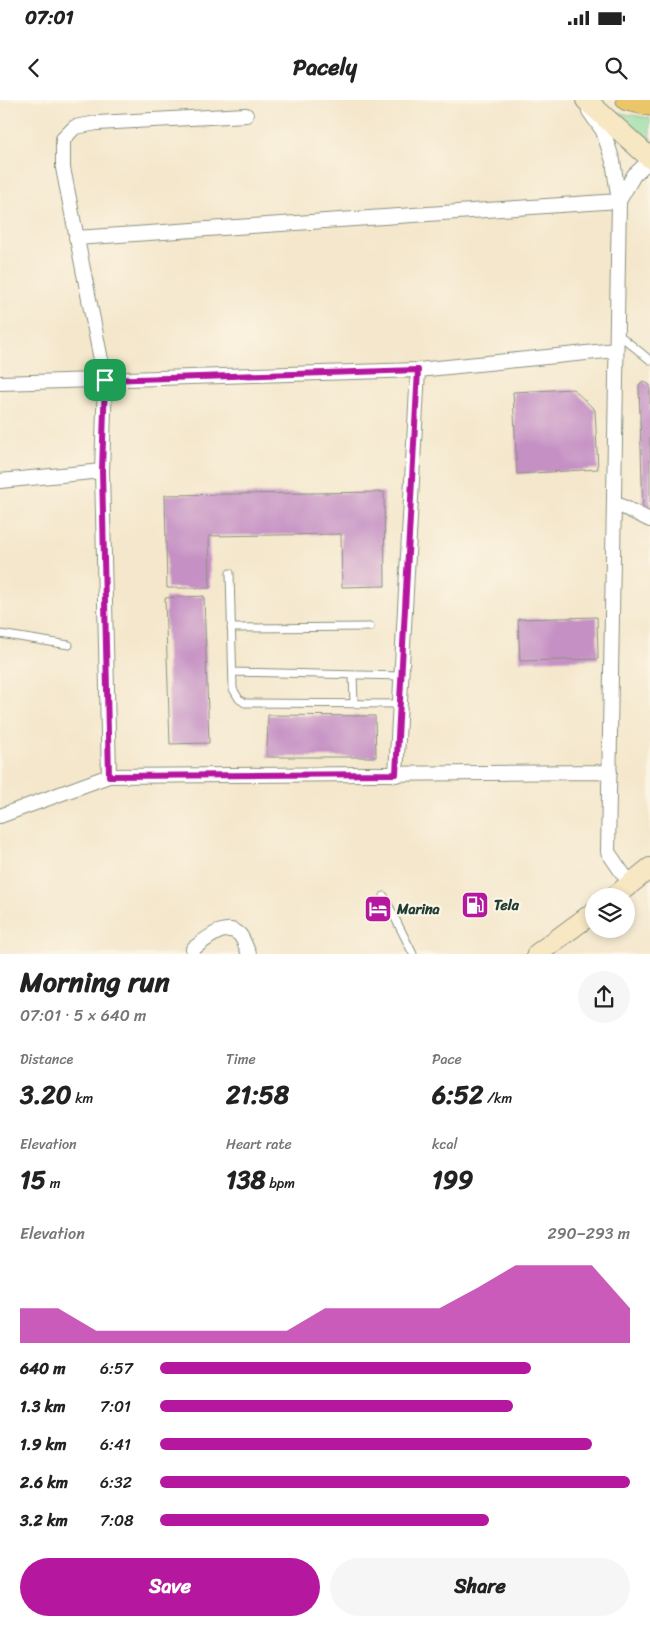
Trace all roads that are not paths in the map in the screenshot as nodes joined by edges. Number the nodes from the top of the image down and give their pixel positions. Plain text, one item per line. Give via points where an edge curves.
1 (581, 100) edge
2 (586, 100) edge
3 (627, 100) edge
4 (650, 105) edge
5 (246, 115) dead end
6 (650, 159) edge
7 (619, 201) junction
8 (76, 238) junction
9 (618, 334) junction
10 (616, 350) junction
11 (650, 360) edge
12 (418, 370) junction
13 (105, 380) junction
14 (0, 383) edge
15 (102, 471) junction
16 (0, 481) edge
17 (615, 503) junction
18 (650, 520) edge
19 (230, 573) dead end
20 (370, 627) dead end
21 (231, 628) junction
22 (0, 634) edge
23 (69, 645) dead end
24 (233, 672) junction
25 (353, 675) junction
26 (402, 676) junction
27 (354, 703) junction
28 (400, 704) junction
29 (610, 772) junction
30 (396, 774) junction
31 (109, 776) junction
32 (0, 816) edge
33 (650, 868) edge
34 (621, 888) edge
35 (625, 888) edge
36 (384, 896) dead end
37 (585, 919) edge
38 (193, 950) dead end
39 (249, 954) edge
40 (413, 954) edge
41 (537, 954) edge

1 - 7 street via 603,131 613,161
2 - 6 street
3 - 4 main road
5 - 8 street via 75,127 63,139 63,168
6 - 7 street via 634,175
7 - 8 street
7 - 9 street
8 - 13 street
9 - 10 street
9 - 11 lane
10 - 12 street
10 - 17 street
12 - 13 street
12 - 26 street
13 - 14 street
13 - 15 street
15 - 16 street
15 - 31 street
17 - 18 street
17 - 29 street
19 - 21 lane
20 - 21 lane
21 - 24 lane
22 - 23 lane
24 - 25 lane
24 - 27 lane via 233,688 244,703
25 - 26 lane
25 - 27 lane
26 - 28 street
27 - 28 lane
28 - 30 street
29 - 30 street
29 - 34 street via 608,852
30 - 31 street
31 - 32 street
33 - 35 street
36 - 40 lane
37 - 41 street
38 - 39 street via 215,932 233,931 240,935

